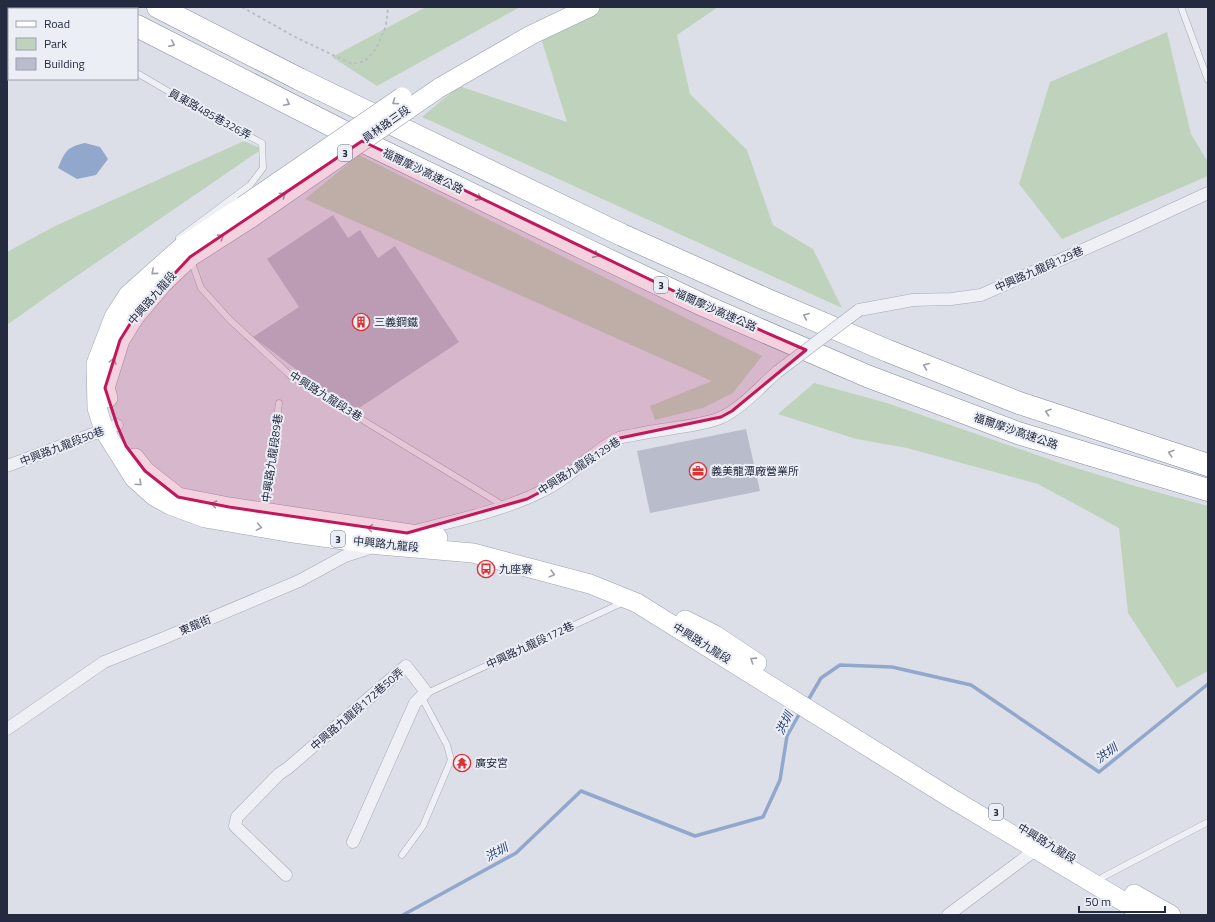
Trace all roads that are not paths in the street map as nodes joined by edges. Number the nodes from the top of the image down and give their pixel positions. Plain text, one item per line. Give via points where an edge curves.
1 (158, 7) edge
2 (562, 7) edge
3 (590, 7) edge
4 (1181, 7) edge
5 (138, 27) edge
6 (138, 74) edge
7 (1208, 80) edge
8 (433, 84) junction
9 (1208, 193) edge
10 (187, 251) junction
11 (280, 403) dead end
12 (110, 427) junction
13 (1208, 465) edge
14 (7, 466) edge
15 (1208, 490) edge
16 (506, 506) junction
17 (264, 512) junction
18 (394, 539) junction
19 (633, 597) junction
20 (421, 696) junction
21 (7, 729) edge
22 (1208, 822) edge
23 (353, 842) dead end
24 (1040, 846) junction
25 (402, 855) dead end
26 (286, 875) dead end
27 (1103, 877) junction
28 (948, 915) edge
29 (1146, 915) edge
30 (1171, 915) edge

13 -> 1 highway via 1019,403 763,298 594,221 299,79
2 - 8 main road, 員林路三段 / 3 via 482,48
3 - 8 main road, 員林路三段 / 3
4 - 7 lane
5 -> 15 highway, 福爾摩沙高速公路 / 3 via 366,143 712,309 867,376 1018,433
6 - 10 lane, 員東路485巷326弄 via 262,143 263,168 250,185 179,238
8 - 10 main road, 員林路三段 / 3, bridge
9 - 16 street, 中興路九龍段129巷, bridge via 981,295 913,300 859,310 777,372 732,412 708,422 620,438 552,486 527,500
10 - 12 main road, 中興路九龍段 / 3 via 135,316 120,340 105,388
10 - 16 lane, 中興路九龍段3巷 via 201,288 230,320 292,377
11 - 17 lane, 中興路九龍段89巷
12 - 14 street, 中興路九龍段50巷
17 -> 12 main road, 中興路九龍段 / 3 via 178,497 145,471
12 -> 18 main road, 中興路九龍段 / 3 via 134,478 154,496 170,505 205,518 287,532
16 - 18 street, 中興路九龍段129巷
18 -> 17 main road, 中興路九龍段 / 3
18 -> 19 main road, 中興路九龍段 / 3 via 473,553
18 - 19 main road, 中興路九龍段 / 3 via 500,546 567,564
18 - 21 street, 東龍街 via 345,556 299,581 104,662
19 - 20 lane, 中興路九龍段172巷
19 - 24 main road, 中興路九龍段 / 3 via 715,635 795,695
20 - 23 street
20 - 25 lane via 447,745 451,760 423,826
20 - 26 street, 中興路九龍段172巷50弄 via 426,692 406,666 279,774 237,817 235,826
22 - 27 lane
24 - 27 main road, 中興路九龍段 / 3
24 - 28 street
24 - 29 main road, 中興路九龍段 / 3
27 - 30 main road, 中興路九龍段 / 3

